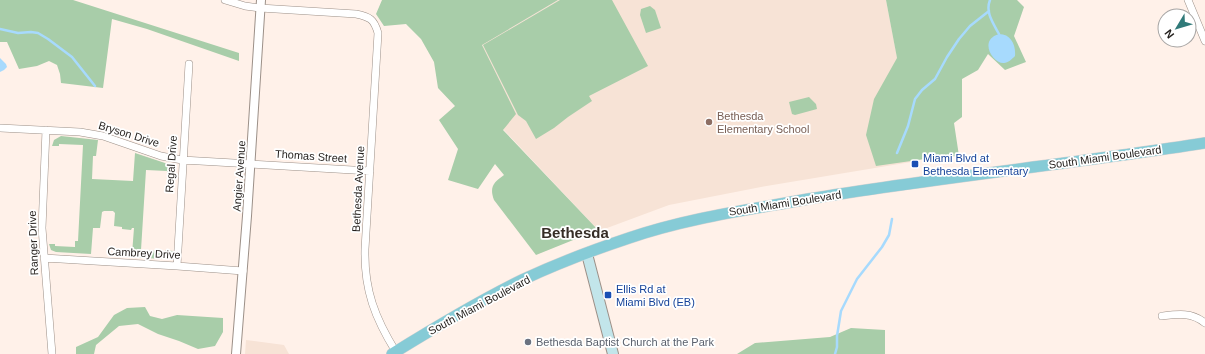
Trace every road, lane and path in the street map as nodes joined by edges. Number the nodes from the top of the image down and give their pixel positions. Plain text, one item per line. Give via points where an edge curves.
1 (225, 0) edge
2 (1188, 0) edge
3 (261, 4) edge
4 (1205, 41) edge
5 (189, 64) dead end
6 (0, 128) edge
7 (46, 130) junction
8 (1205, 143) edge
9 (182, 160) junction
10 (250, 164) junction
11 (370, 171) junction
12 (587, 254) junction
13 (44, 258) junction
14 (177, 266) junction
15 (243, 271) junction
16 (1162, 316) dead end
17 (1205, 323) edge
18 (394, 353) edge
19 (52, 354) edge
20 (236, 354) edge
21 (612, 354) edge

1 - 3 street via 245,6
2 - 4 street
3 - 10 street, Angier Avenue
3 - 11 street, Bethesda Avenue via 356,14 370,18 374,22 378,33
5 - 9 street, Regal Drive
6 - 7 street, Bryson Drive
7 - 9 street, Bryson Drive via 103,136 160,156
7 - 13 street, Ranger Drive via 42,228
8 - 12 main road, South Miami Boulevard via 887,186 716,215 651,231
9 - 10 street, Bryson Drive
9 - 14 street, Regal Drive
10 - 11 street, Thomas Street
10 - 15 street, Angier Avenue
11 - 18 street, Bethesda Avenue via 365,249 366,280 370,298
12 - 18 main road, South Miami Boulevard via 546,269 499,292
12 - 21 main road
13 - 14 street, Cambrey Drive
13 - 19 street, Ranger Drive
14 - 15 street, Cambrey Drive
15 - 20 street, Angier Avenue
16 - 17 street via 1187,314

